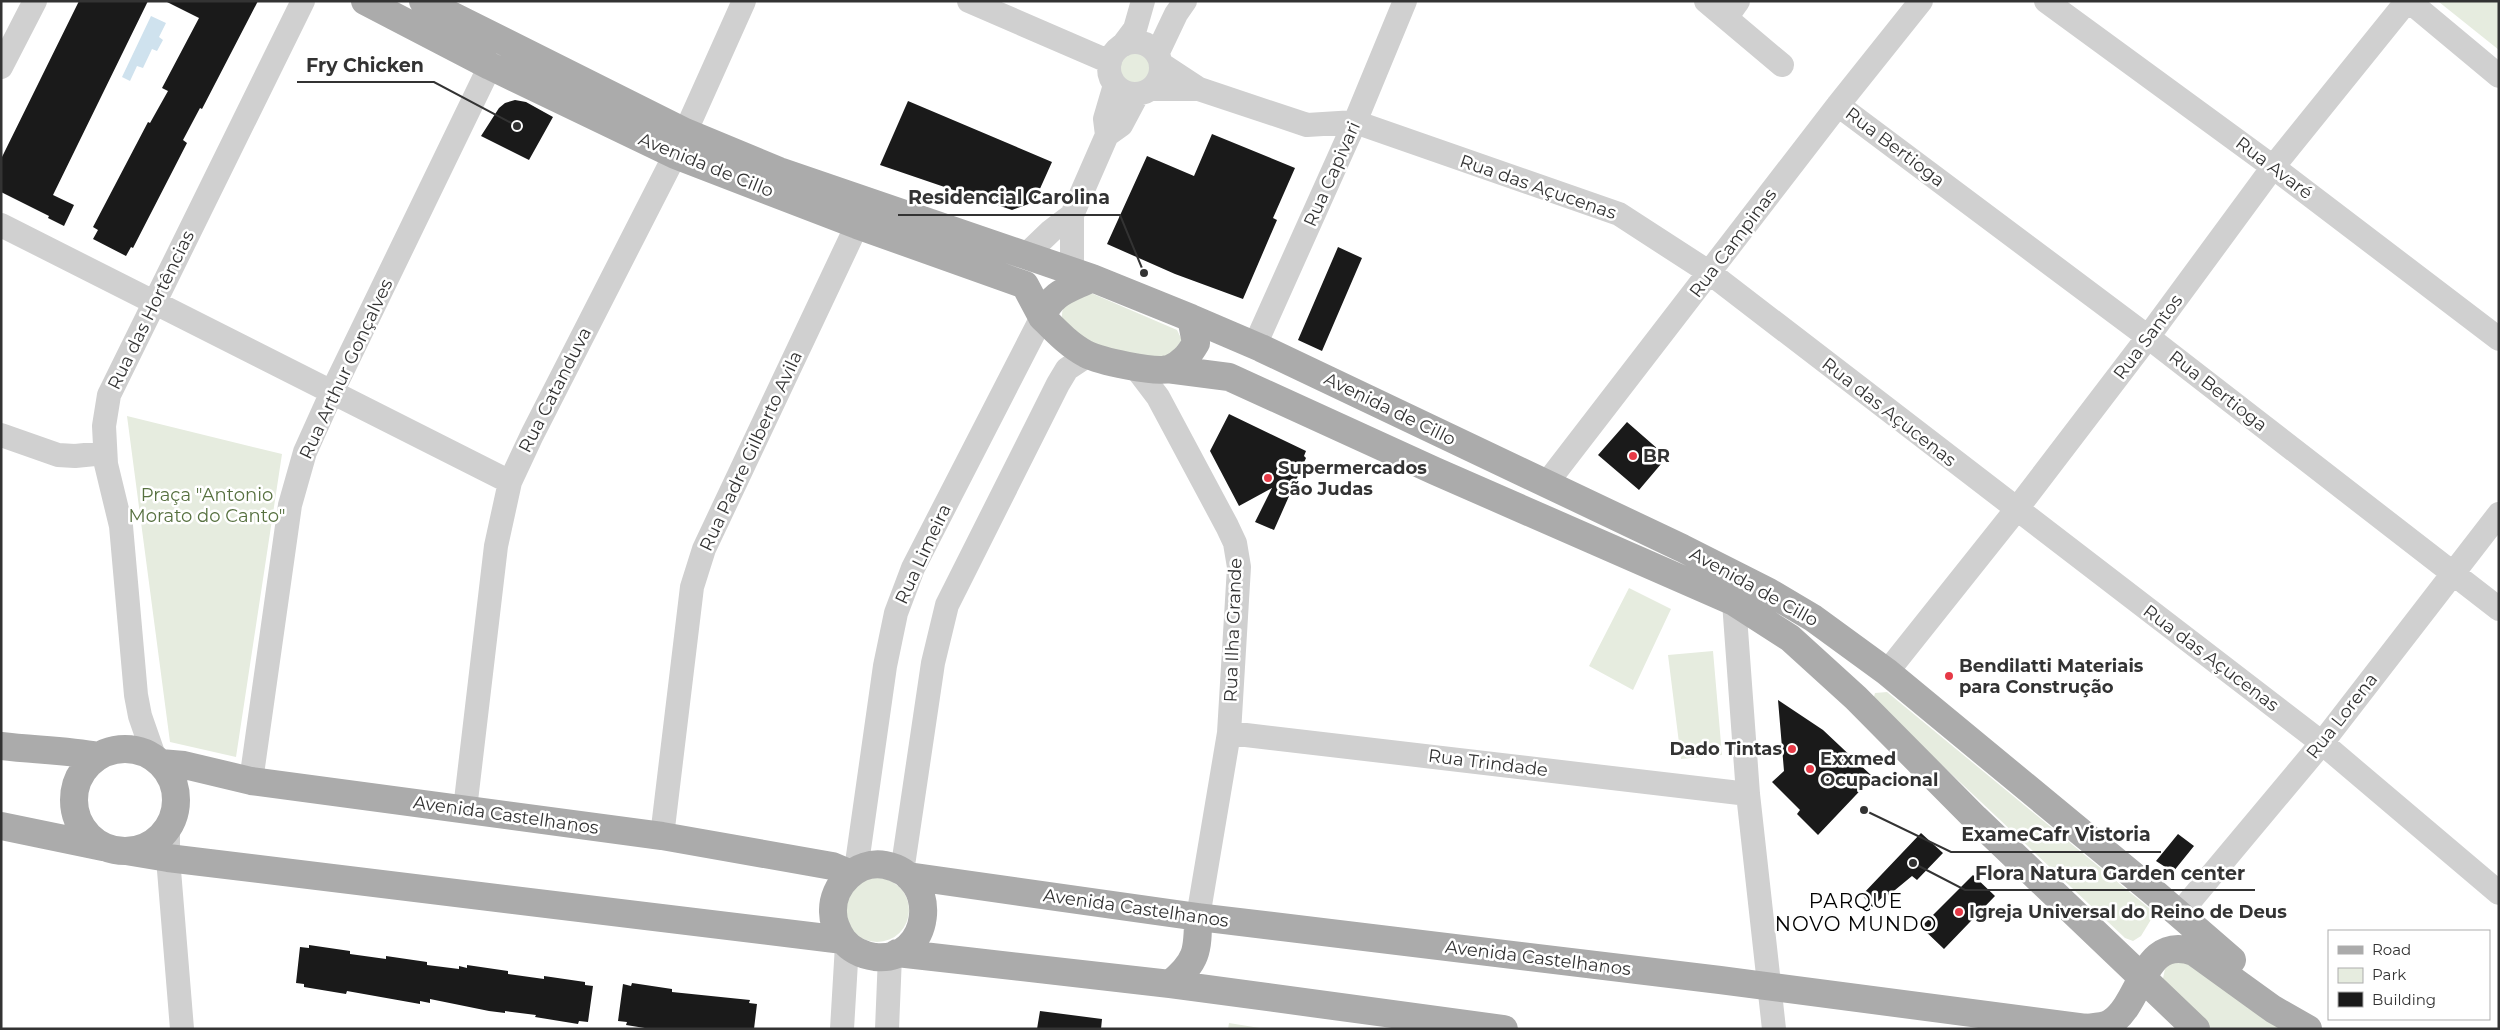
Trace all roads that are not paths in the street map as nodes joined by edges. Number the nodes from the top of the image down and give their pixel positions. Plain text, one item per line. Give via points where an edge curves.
1 (35, 1) edge
2 (303, 1) edge
3 (365, 1) edge
4 (423, 1) edge
5 (744, 1) edge
6 (969, 1) edge
7 (1143, 1) edge
8 (1405, 1) edge
9 (1706, 1) edge
10 (1921, 1) edge
11 (2046, 1) edge
12 (2408, 1) edge
13 (1175, 6) edge
14 (1732, 10) edge
15 (1116, 53) junction
16 (1159, 59) junction
17 (1782, 65) dead end
18 (490, 66) junction
19 (1, 67) edge
20 (2499, 76) edge
21 (1115, 85) junction
22 (1199, 89) junction
23 (1144, 92) junction
24 (1838, 105) junction
25 (1355, 122) junction
26 (1107, 134) junction
27 (680, 143) junction
28 (2273, 167) junction
29 (1072, 215) junction
30 (1, 225) edge
31 (857, 225) junction
32 (1026, 255) junction
33 (1710, 273) junction
34 (1082, 275) junction
35 (154, 302) junction
36 (1042, 318) junction
37 (1191, 318) junction
38 (2148, 337) junction
39 (2499, 339) edge
40 (1255, 345) junction
41 (1088, 355) junction
42 (1136, 368) junction
43 (1167, 369) junction
44 (332, 392) junction
45 (1, 435) edge
46 (105, 453) junction
47 (510, 482) junction
48 (1546, 484) junction
49 (2016, 510) junction
50 (2499, 514) edge
51 (2452, 573) junction
52 (1734, 602) junction
53 (2499, 610) edge
54 (1790, 638) junction
55 (1887, 672) junction
56 (1229, 733) junction
57 (2322, 743) junction
58 (1, 746) edge
59 (98, 756) junction
60 (158, 761) junction
61 (251, 781) junction
62 (1748, 794) junction
63 (465, 809) junction
64 (1, 826) edge
65 (168, 826) junction
66 (662, 836) junction
67 (118, 850) junction
68 (168, 858) junction
69 (854, 872) junction
70 (905, 874) junction
71 (2499, 892) edge
72 (2179, 914) junction
73 (1198, 917) junction
74 (845, 943) junction
75 (894, 954) junction
76 (2146, 970) junction
77 (1170, 984) junction
78 (1769, 988) junction
79 (182, 1029) edge
80 (842, 1029) edge
81 (887, 1029) edge
82 (1504, 1029) edge
83 (1774, 1029) edge
84 (2196, 1029) edge
85 (2308, 1029) edge
86 (2313, 1029) edge

1 - 19 street
2 - 35 street, Rua das Hortências
3 - 18 main road, Avenida de Cillo
4 - 27 main road, Avenida de Cillo
5 - 27 street, Rua Catanduva
6 - 15 street
7 - 15 street via 1135,29
8 - 25 street, Rua Capivari
9 - 14 street
10 - 24 street, Rua Campinas
11 - 28 street, Rua Avaré
12 - 20 street
12 - 28 street, Rua Santos
13 - 16 street
14 - 17 street
15 - 16 street via 1130,42 1146,44
15 - 21 street via 1110,78
16 - 22 street, Rua das Açucenas
16 - 23 street via 1160,75
18 - 27 main road, Avenida de Cillo
18 - 44 street, Rua Arthur Gonçalves
21 - 23 street via 1128,94
21 - 26 street via 1105,118
22 - 23 street, Rua das Açucenas
22 - 25 street, Rua das Açucenas via 1307,125
23 - 26 street via 1121,125
24 - 33 street, Rua Campinas
24 - 38 street, Rua Bertioga
25 - 33 street, Rua das Açucenas via 1619,214
25 - 40 street, Rua Capivari
26 - 29 street
27 - 31 main road, Avenida de Cillo
27 - 32 main road, Avenida de Cillo via 797,177
27 - 47 street, Rua Catanduva
28 - 38 street, Rua Santos
28 - 39 street, Rua Avaré
29 - 32 street
29 - 34 street
30 - 35 street
31 - 36 main road, Avenida de Cillo via 1025,285
31 - 66 street, Rua Padre Gilberto Avila via 704,550 692,587
32 - 34 main road, Avenida de Cillo
33 - 48 street, Rua Campinas
33 - 49 street, Rua das Açucenas
34 - 36 main road via 1052,299
34 - 37 main road, Avenida de Cillo
35 - 44 street
35 - 46 street, Rua das Hortências via 109,396 104,426
36 - 41 main road, Avenida de Cillo via 1064,340
36 - 69 street, Rua Limeira via 913,568 896,613
37 - 40 main road, Avenida de Cillo
37 - 43 main road via 1196,344 1186,359
38 - 49 street, Rua Santos
38 - 51 street, Rua Bertioga
40 - 48 main road, Avenida de Cillo
41 - 42 main road, Avenida de Cillo
41 - 70 street via 1067,369 1058,384 947,605 933,663
42 - 43 main road, Avenida de Cillo
42 - 56 street, Rua Ilha Grande via 1158,397 1235,543 1239,567
43 - 52 main road, Avenida de Cillo via 1229,376 1426,467
44 - 47 street
44 - 61 street, Rua Arthur Gonçalves via 305,452 290,505
45 - 46 street via 58,455
46 - 60 street, Rua das Hortências via 121,526 136,696 140,716
47 - 63 street, Rua Catanduva via 496,546
48 - 55 main road, Avenida de Cillo via 1769,592 1813,618
49 - 55 street, Rua Santos
49 - 57 street, Rua das Açucenas
50 - 51 street, Rua Lorena
51 - 53 street, Rua Bertioga
51 - 57 street, Rua Lorena
52 - 54 main road, Avenida de Cillo
52 - 62 street
54 - 55 main road via 1851,680 1871,683
54 - 76 main road, Avenida de Cillo via 1856,698 1975,818
55 - 72 main road, Avenida de Cillo
56 - 62 street, Rua Trindade
56 - 73 street, Rua Ilha Grande
57 - 71 street, Rua das Açucenas
57 - 72 street, Rua Lorena
58 - 59 main road
59 - 60 main road via 127,748
59 - 67 main road via 77,781 76,814 83,829 95,841
60 - 61 main road, Avenida Castelhanos
60 - 65 main road via 170,777 175,793 174,810
61 - 63 main road, Avenida Castelhanos
62 - 78 street
63 - 66 main road, Avenida Castelhanos
64 - 67 main road
65 - 67 main road via 157,839 143,847
65 - 68 street
66 - 69 main road, Avenida Castelhanos
67 - 68 main road
68 - 74 main road
68 - 79 street
69 - 70 main road, Avenida Castelhanos via 884,865
69 - 74 main road via 838,889 832,913 835,928
70 - 73 main road, Avenida Castelhanos
70 - 75 main road via 922,898 923,924 917,937
72 - 76 main road, Avenida Castelhanos
72 - 86 main road, Avenida de Cillo
73 - 77 main road via 1192,960 1187,970
73 - 78 main road, Avenida Castelhanos
74 - 75 main road via 866,956
74 - 80 street
75 - 77 main road
75 - 81 street
76 - 78 main road, Avenida Castelhanos via 2119,1016 2110,1023 2086,1028
76 - 84 main road, Avenida de Cillo
76 - 85 main road via 2159,954 2168,950 2194,952 2273,1009
77 - 82 main road
78 - 83 street

